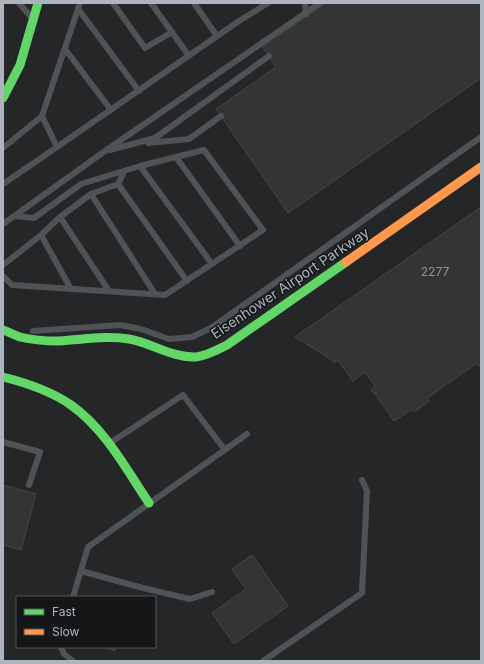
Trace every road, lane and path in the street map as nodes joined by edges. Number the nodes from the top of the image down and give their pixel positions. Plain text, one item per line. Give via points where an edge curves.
1 (19, 3) edge
2 (38, 3) edge
3 (80, 3) edge
4 (113, 3) edge
5 (151, 3) edge
6 (194, 3) edge
7 (268, 3) edge
8 (305, 3) edge
9 (320, 3) edge
10 (79, 10) junction
11 (306, 14) junction
12 (33, 20) junction
13 (172, 32) junction
14 (217, 36) junction
15 (65, 49) junction
16 (189, 56) junction
17 (269, 56) dead end
18 (139, 91) junction
19 (3, 98) edge
20 (111, 110) junction
21 (42, 116) junction
22 (221, 116) dead end
23 (481, 138) edge
24 (129, 145) junction
25 (57, 147) junction
26 (3, 148) edge
27 (105, 151) junction
28 (176, 157) junction
29 (140, 166) junction
30 (481, 167) edge
31 (124, 172) junction
32 (3, 184) edge
33 (118, 184) junction
34 (91, 194) junction
35 (15, 216) junction
36 (60, 216) junction
37 (3, 224) edge
38 (40, 235) junction
39 (240, 246) junction
40 (212, 264) junction
41 (3, 265) edge
42 (3, 276) edge
43 (187, 281) junction
44 (70, 289) junction
45 (109, 291) junction
46 (155, 294) junction
47 (7, 331) edge
48 (3, 377) edge
49 (247, 434) dead end
50 (3, 442) edge
51 (108, 445) junction
52 (225, 450) junction
53 (362, 480) dead end
54 (29, 485) dead end
55 (149, 503) junction
56 (81, 571) junction
57 (212, 592) dead end
58 (73, 596) edge
59 (61, 648) edge
60 (73, 661) edge
61 (263, 661) edge

1 - 12 lane
2 - 12 main road
3 - 10 lane
4 - 13 lane via 145,48
5 - 13 lane
6 - 14 lane
7 - 14 lane
8 - 11 lane
9 - 11 lane
10 - 15 lane
10 - 18 lane
11 - 27 lane
12 - 19 main road via 20,65
13 - 16 lane
14 - 16 lane
15 - 20 lane
15 - 21 lane
16 - 18 lane
17 - 24 lane via 155,138
18 - 20 lane
20 - 25 lane
21 - 25 lane
21 - 26 lane
22 - 24 lane via 189,139
23 - 47 lane via 211,328 192,337 169,339 120,325
24 - 27 lane
25 - 32 lane
27 - 35 lane
28 - 29 lane
28 - 39 lane
28 - 39 lane via 204,150 263,230
29 - 31 lane
29 - 40 lane
30 - 47 main road, Eisenhower Airport Parkway via 228,345 212,353 182,357 130,339 112,337 59,341 25,338
31 - 33 lane
31 - 35 lane via 81,184 34,218
33 - 34 lane
33 - 43 lane
34 - 36 lane
34 - 46 lane
35 - 37 lane
36 - 38 lane
36 - 45 lane
38 - 41 lane
38 - 44 lane
39 - 40 lane
40 - 43 lane
42 - 44 lane via 12,285
43 - 46 lane via 165,295
44 - 45 lane
45 - 46 lane
48 - 51 main road via 47,391 72,405 91,423
49 - 52 lane
50 - 54 lane via 40,452
51 - 52 lane via 183,395
51 - 55 main road
52 - 55 lane
53 - 61 lane via 367,491 362,593
55 - 56 lane via 88,547
56 - 57 lane via 190,600
56 - 58 lane
59 - 60 lane via 64,654

